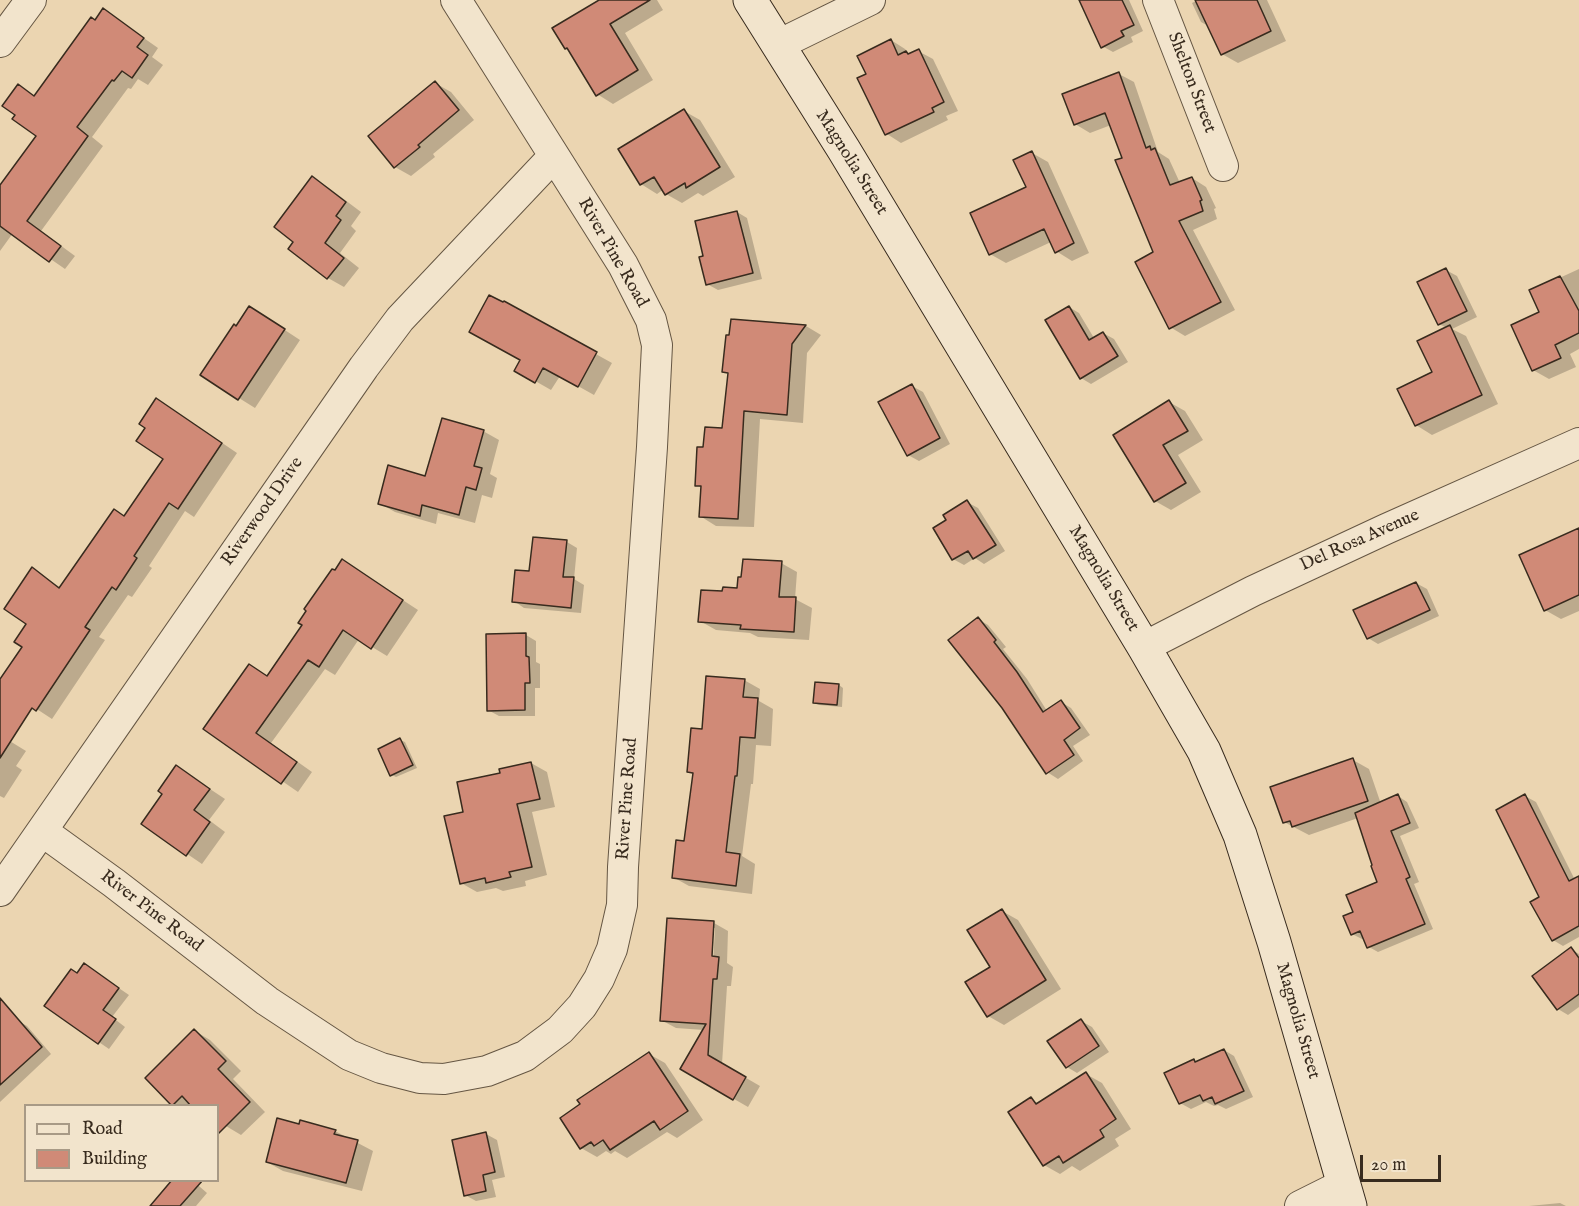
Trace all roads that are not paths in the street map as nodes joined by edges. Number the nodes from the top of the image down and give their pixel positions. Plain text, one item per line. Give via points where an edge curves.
1 (31, 0) edge
2 (456, 0) edge
3 (750, 0) edge
4 (870, 0) edge
5 (1158, 0) edge
6 (0, 42) edge
7 (778, 45) junction
8 (554, 156) junction
9 (1223, 165) dead end
10 (1579, 443) edge
11 (1144, 647) junction
12 (42, 831) junction
13 (0, 891) edge
14 (1347, 1195) edge
15 (1300, 1206) edge

1 - 6 street
2 - 8 street, River Pine Road
3 - 7 street, Magnolia Street
4 - 7 street
5 - 9 street, Shelton Street
7 - 11 street, Magnolia Street
8 - 12 street, Riverwood Drive via 400,319
8 - 12 street, River Pine Road via 623,265 651,320 657,345 622,905 612,949 582,1006 560,1030 525,1056 487,1071 444,1079 420,1078 381,1068 349,1055 267,1001
10 - 11 street, Del Rosa Avenue via 1252,591
11 - 14 street, Magnolia Street via 1204,750 1240,835
12 - 13 street, Riverwood Drive
14 - 15 street

